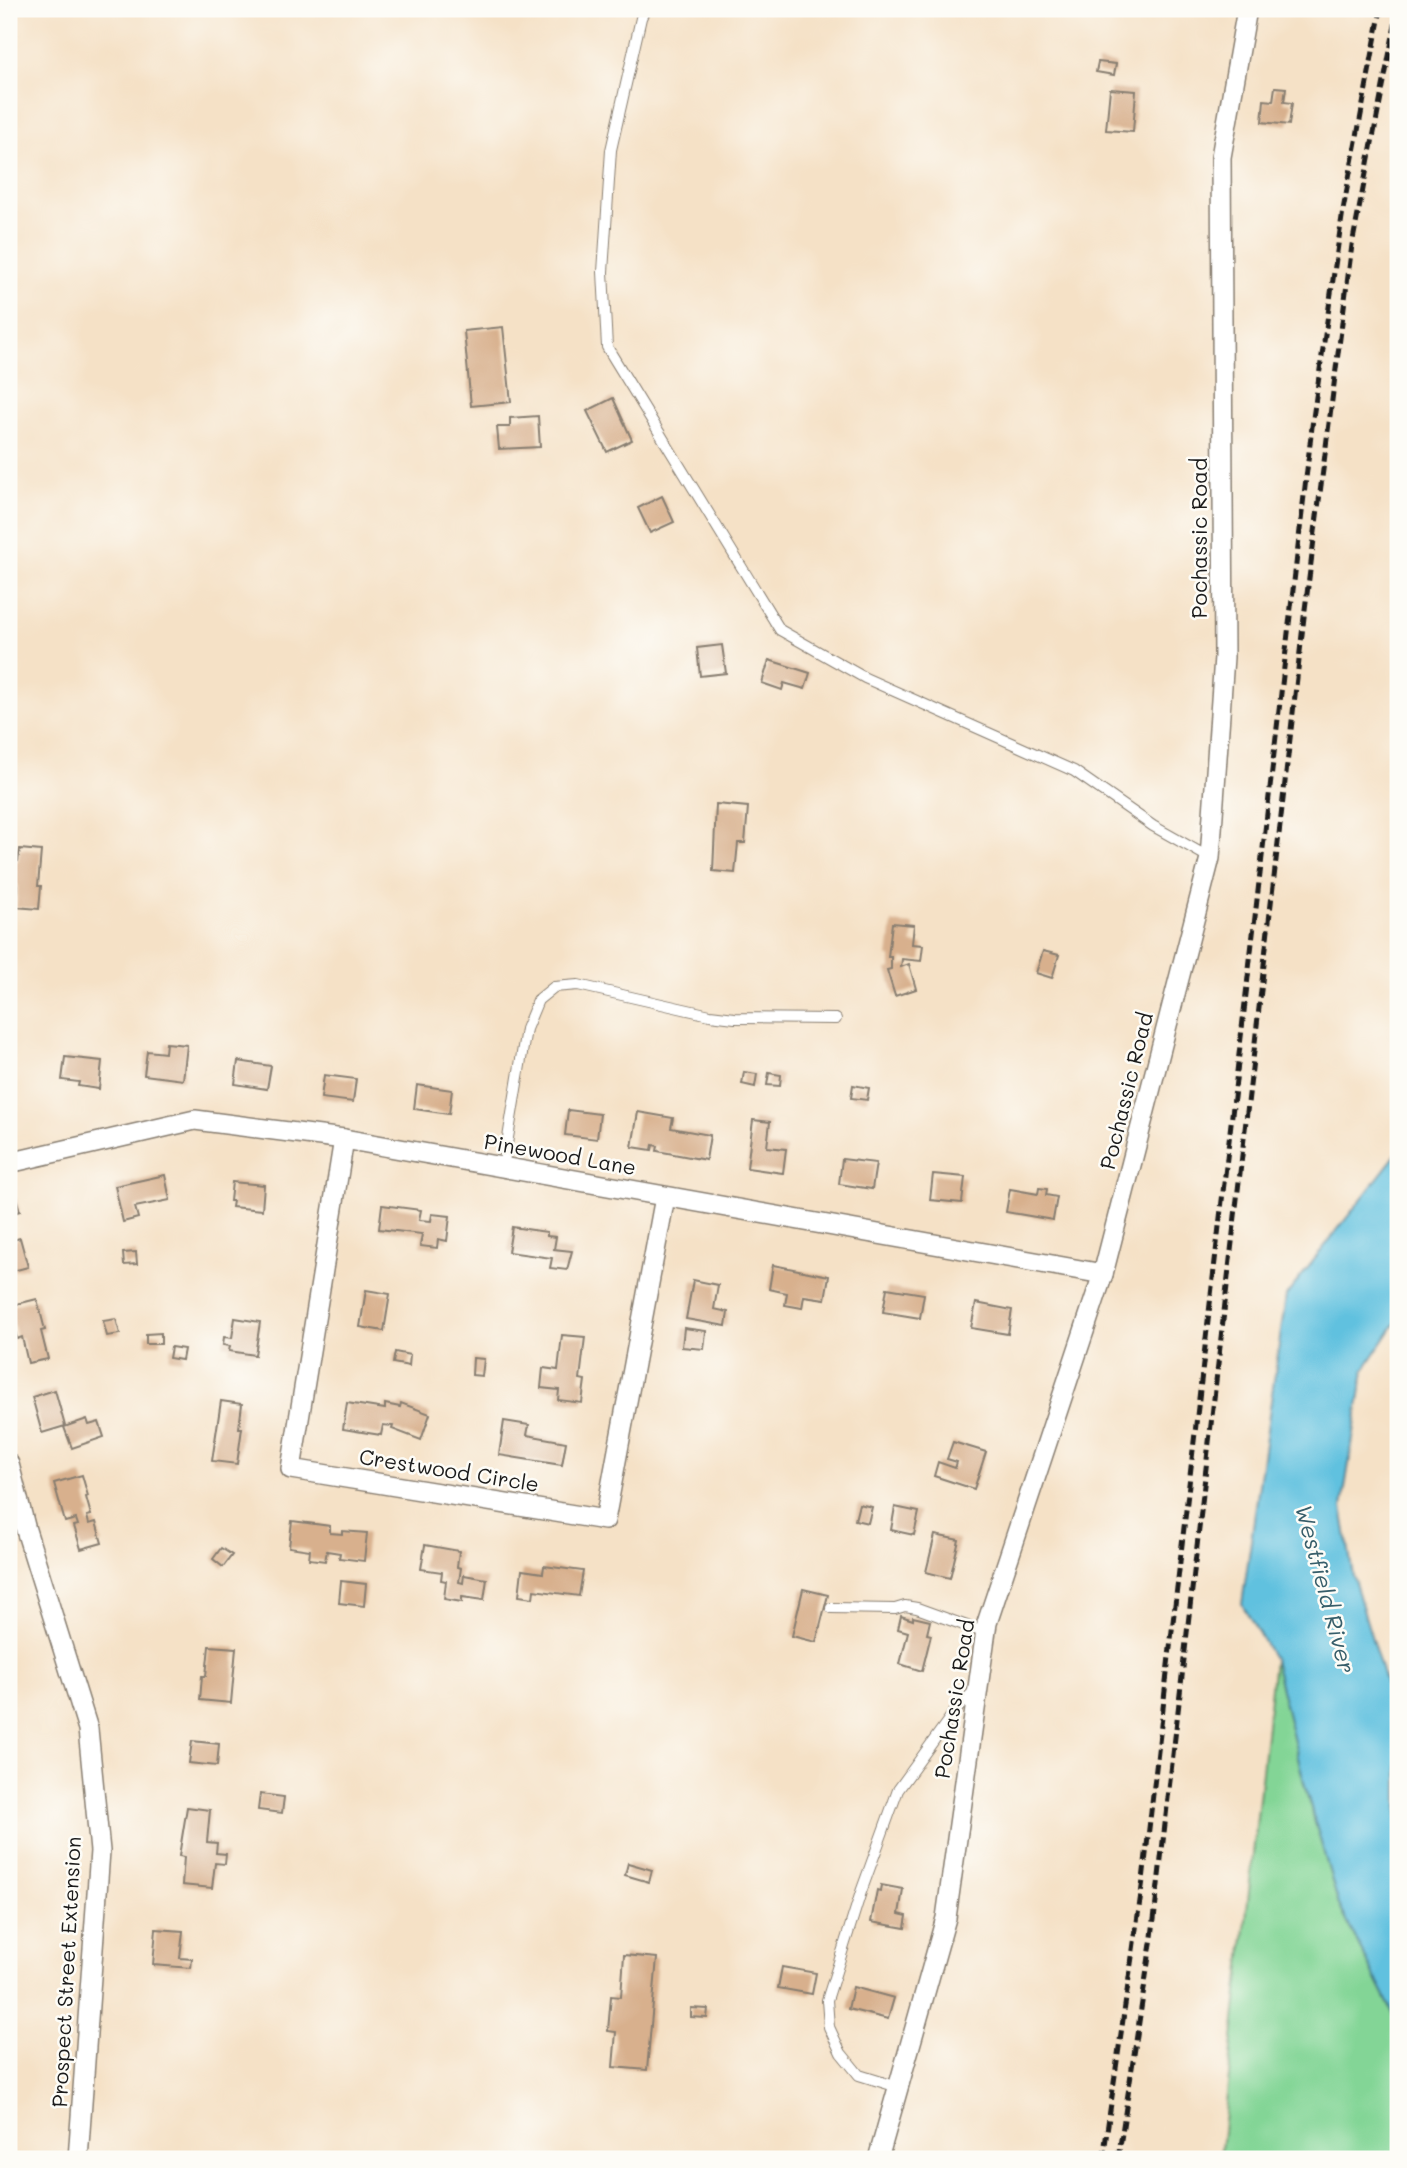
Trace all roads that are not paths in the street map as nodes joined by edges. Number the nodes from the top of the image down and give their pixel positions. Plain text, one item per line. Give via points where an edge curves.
1 (645, 9) edge
2 (1247, 9) edge
3 (1210, 858) junction
4 (836, 1019) dead end
5 (344, 1139) junction
6 (9, 1163) edge
7 (502, 1168) junction
8 (665, 1197) junction
9 (1103, 1274) junction
10 (9, 1464) edge
11 (831, 1608) dead end
12 (986, 1633) junction
13 (978, 1687) junction
14 (898, 2087) junction
15 (78, 2159) edge
16 (878, 2159) edge

1 - 3 lane via 611,150 603,272 607,347 780,630 864,678 1074,771 1153,826
2 - 3 street, Pochassic Road via 1220,157 1224,657
3 - 9 street, Pochassic Road
4 - 7 lane via 722,1017 578,985 554,988 538,1000 526,1029
5 - 6 street, Pinewood Lane via 195,1120
5 - 7 street, Pinewood Lane
5 - 8 street, Crestwood Circle via 291,1469 606,1520
7 - 8 street, Pinewood Lane
8 - 9 street, Pinewood Lane
9 - 12 street, Pochassic Road
10 - 15 street, Prospect Street Extension via 90,1743 100,1851
11 - 12 lane via 905,1606
12 - 13 street, Pochassic Road
13 - 14 street, Pochassic Road via 946,1918
13 - 14 lane via 898,1790 827,2000 829,2027 841,2053 859,2075
14 - 16 street, Pochassic Road

